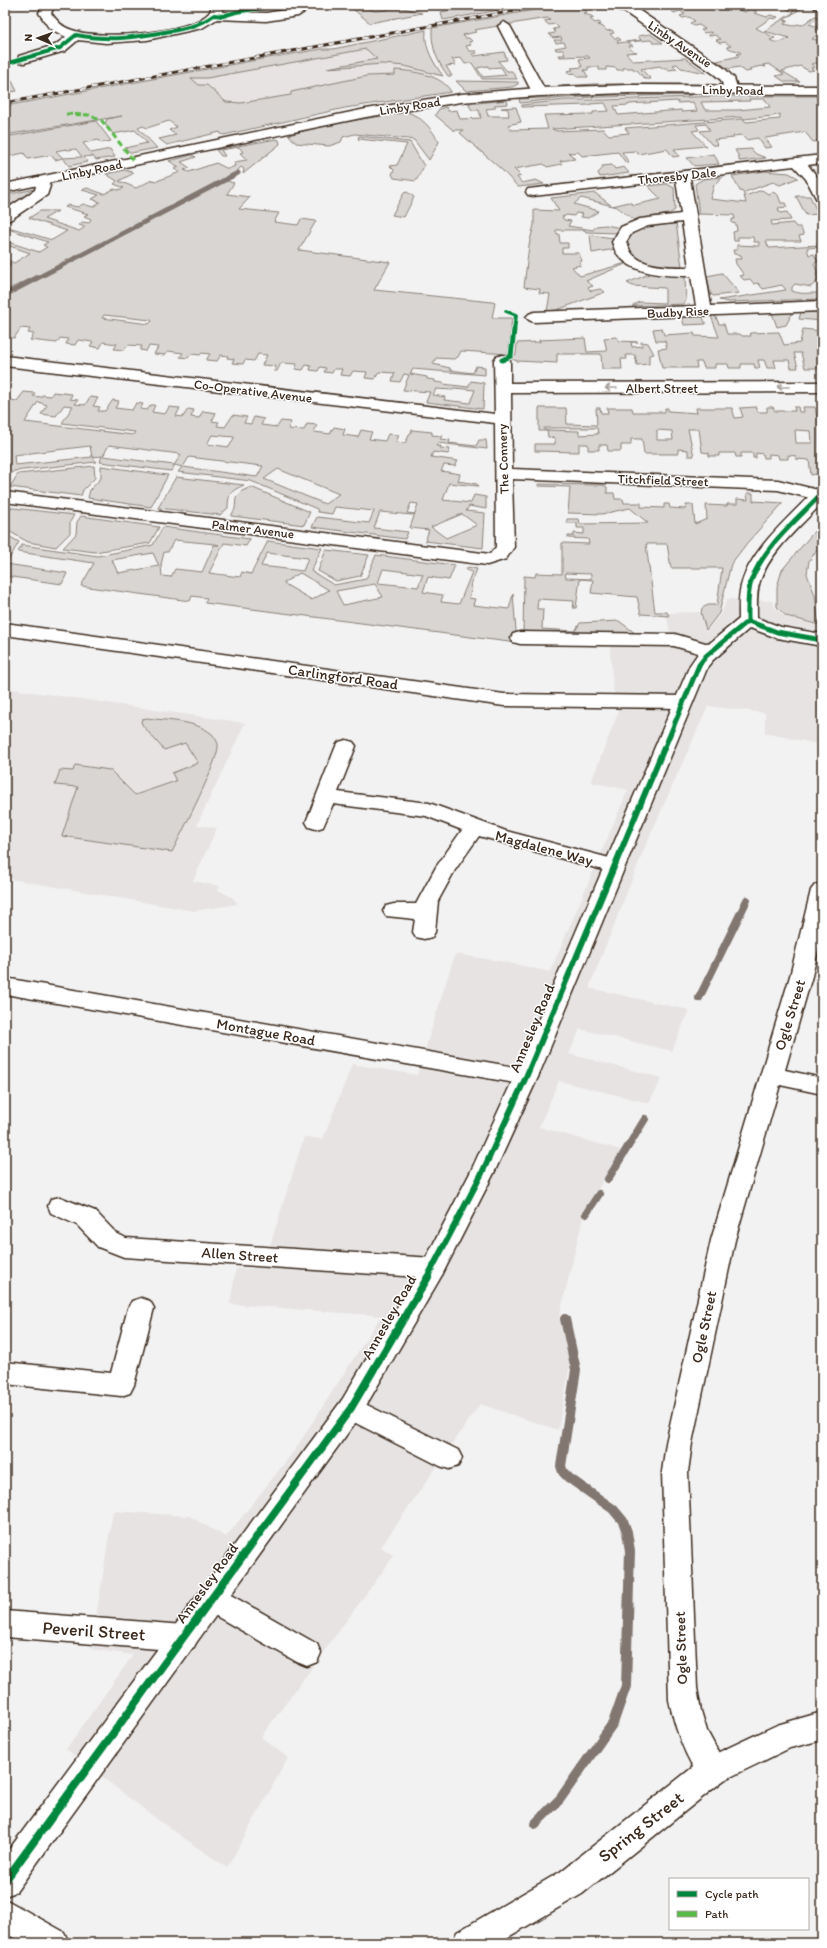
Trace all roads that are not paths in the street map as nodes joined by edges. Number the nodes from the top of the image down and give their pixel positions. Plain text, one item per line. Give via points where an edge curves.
1 (49, 5) edge
2 (621, 6) edge
3 (216, 10) edge
4 (298, 12) dead end
5 (504, 26) dead end
6 (76, 35) junction
7 (24, 59) dead end
8 (730, 90) junction
9 (822, 90) edge
10 (539, 92) junction
11 (822, 159) edge
12 (798, 162) junction
13 (682, 175) junction
14 (39, 181) junction
15 (5, 188) edge
16 (533, 192) dead end
17 (822, 197) edge
18 (5, 217) edge
19 (689, 217) junction
20 (698, 272) junction
21 (822, 306) edge
22 (704, 310) junction
23 (534, 317) dead end
24 (502, 360) dead end
25 (5, 361) edge
26 (822, 387) edge
27 (502, 388) junction
28 (502, 418) junction
29 (504, 474) junction
30 (821, 494) edge
31 (5, 497) edge
32 (500, 555) joint
33 (748, 621) junction
34 (5, 630) edge
35 (520, 638) dead end
36 (822, 640) edge
37 (712, 651) junction
38 (683, 702) junction
39 (346, 746) dead end
40 (326, 797) junction
41 (316, 822) dead end
42 (474, 828) junction
43 (614, 866) junction
44 (822, 890) edge
45 (394, 911) dead end
46 (5, 986) edge
47 (772, 1076) junction
48 (526, 1077) junction
49 (822, 1086) edge
50 (60, 1206) dead end
51 (433, 1268) junction
52 (141, 1308) dead end
53 (5, 1373) edge
54 (351, 1408) junction
55 (449, 1458) dead end
56 (212, 1599) junction
57 (5, 1624) edge
58 (184, 1638) junction
59 (307, 1653) dead end
60 (822, 1726) edge
61 (713, 1770) junction
62 (5, 1881) edge
63 (5, 1915) edge
64 (53, 1943) edge
65 (468, 1943) edge

1 - 6 street via 45,13 51,23
2 - 8 street, Linby Avenue via 719,71 727,78
3 - 4 street via 266,17
3 - 6 street via 206,21 191,27 129,39 98,39
5 - 10 street
6 - 7 street via 60,48
8 - 9 street, Linby Road
8 - 10 street, Linby Road via 629,89
10 - 14 street, Linby Road via 442,101 366,113
11 - 12 street, Thoresby Dale
12 - 13 street, Thoresby Dale
12 - 17 street via 812,177
13 - 16 street, Thoresby Dale
13 - 19 street
14 - 15 street, Linby Road
14 - 18 street via 43,186 42,192
19 - 20 street
19 - 20 street via 645,222 626,230 619,242 624,253 637,262 676,272
20 - 22 street
21 - 22 street, Budby Rise
22 - 23 street, Budby Rise
24 - 27 street, The Connery
25 - 28 street, Co-Operative Avenue via 480,418
26 -> 27 street, Albert Street
27 - 28 street, The Connery
28 - 29 street, The Connery
29 - 30 street, Titchfield Street via 778,485
29 - 32 street, The Connery via 505,547
30 - 33 street via 761,560 751,582
31 - 32 street, Palmer Avenue via 489,559
33 - 36 street via 777,632
33 - 37 street, Annesley Road
34 - 38 street, Carlingford Road via 504,700
35 - 37 street via 675,640
37 - 38 street, Annesley Road via 699,665
38 - 43 street, Annesley Road
39 - 40 street
40 - 41 street
40 - 42 street, Magdalene Way via 429,810
42 - 43 street, Magdalene Way
42 - 45 street via 446,867 427,901 424,922
43 - 48 street, Annesley Road
44 - 47 street, Ogle Street via 801,976
46 - 48 street, Montague Road
47 - 49 street
47 - 61 street, Ogle Street via 722,1240 675,1472 683,1696 698,1749
48 - 51 street, Annesley Road via 482,1174
50 - 51 street, Allen Street via 86,1218 107,1240 124,1247
51 - 54 street, Annesley Road
52 - 53 street via 121,1385
54 - 55 street
54 - 56 street, Annesley Road
56 - 58 street, Annesley Road
56 - 59 street
57 - 58 street, Peveril Street
58 - 62 street, Annesley Road
60 - 61 street, Spring Street via 788,1735
61 - 65 street, Spring Street via 570,1882
63 - 64 street

